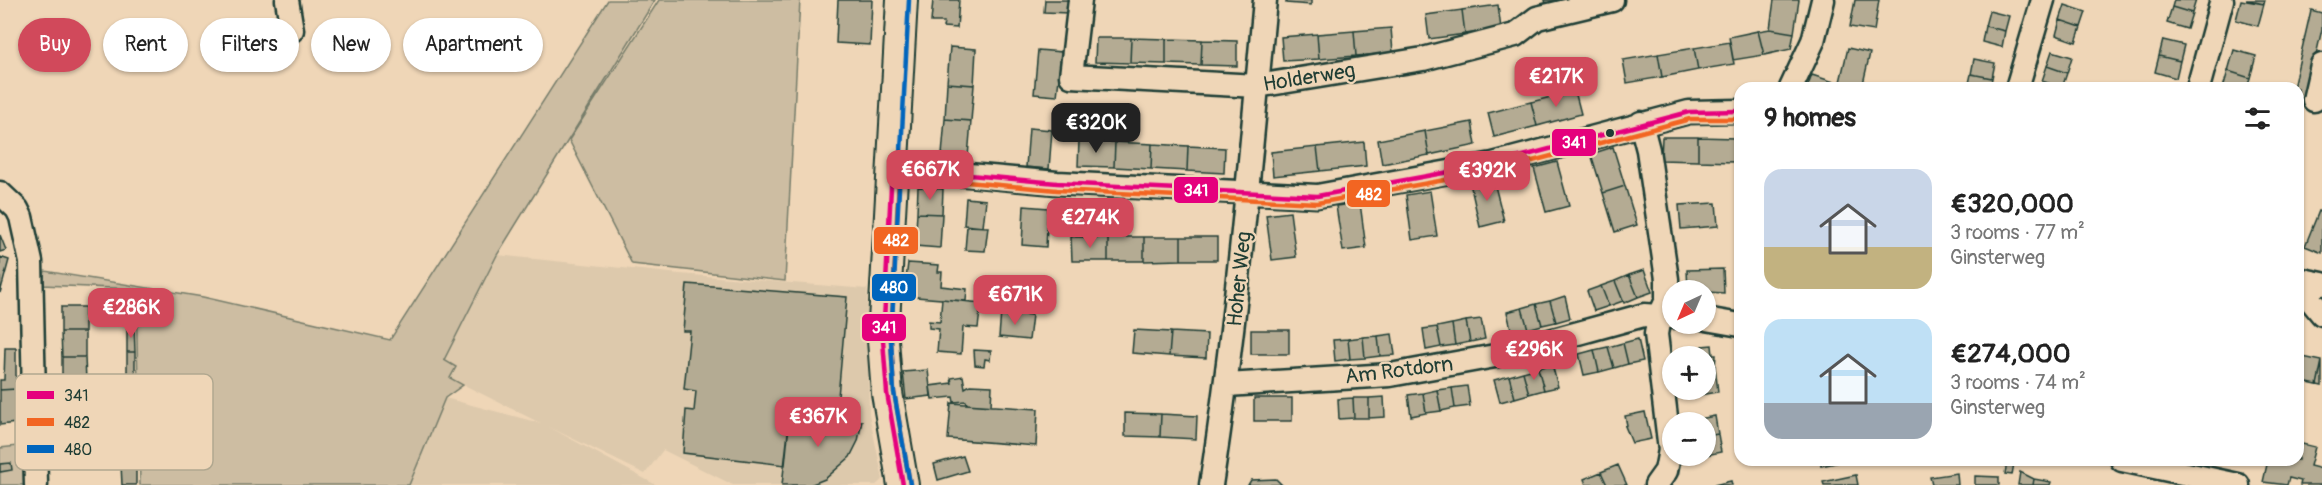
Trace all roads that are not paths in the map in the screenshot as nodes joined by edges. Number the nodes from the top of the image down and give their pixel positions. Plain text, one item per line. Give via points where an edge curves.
1 (286, 0) edge
2 (902, 0) edge
3 (1080, 0) edge
4 (1264, 0) edge
5 (1612, 0) edge
6 (1823, 0) edge
7 (2043, 0) edge
8 (2222, 0) edge
9 (290, 18) edge
10 (2322, 65) edge
11 (1794, 82) edge
12 (2019, 82) edge
13 (2200, 82) edge
14 (1257, 86) junction
15 (2314, 100) dead end
16 (1734, 111) edge
17 (1641, 123) junction
18 (892, 168) junction
19 (0, 193) edge
20 (1248, 194) junction
21 (1667, 280) edge
22 (2304, 280) edge
23 (2322, 284) edge
24 (2304, 292) edge
25 (2322, 314) edge
26 (1662, 317) edge
27 (1716, 321) edge
28 (1662, 324) edge
29 (1734, 324) edge
30 (34, 374) edge
31 (1227, 385) junction
32 (2150, 466) edge
33 (36, 470) edge
34 (1665, 480) edge
35 (36, 485) edge
36 (903, 485) edge
37 (1211, 485) edge
38 (2238, 485) edge

1 - 9 street
2 - 18 main road
3 - 14 street, Holderweg via 1071,76
4 - 14 street, Hoher Weg
5 - 14 street, Holderweg via 1538,18 1515,35 1422,59
6 - 11 street via 1813,41
7 - 12 street
8 - 13 street
10 - 15 street
14 - 20 street, Hoher Weg
16 - 17 street via 1689,112
17 - 20 street via 1531,155 1420,179 1317,196
17 - 21 street
18 - 20 street
18 - 36 main road via 883,340
19 - 30 street via 21,218 31,262
20 - 31 street, Hoher Weg
22 - 23 street
24 - 25 street
26 - 31 street, Am Rotdorn via 1644,315 1495,356 1390,375
27 - 29 street
28 - 34 street via 1656,334 1670,450
31 - 37 street, Hoher Weg
32 - 38 street
33 - 35 street

